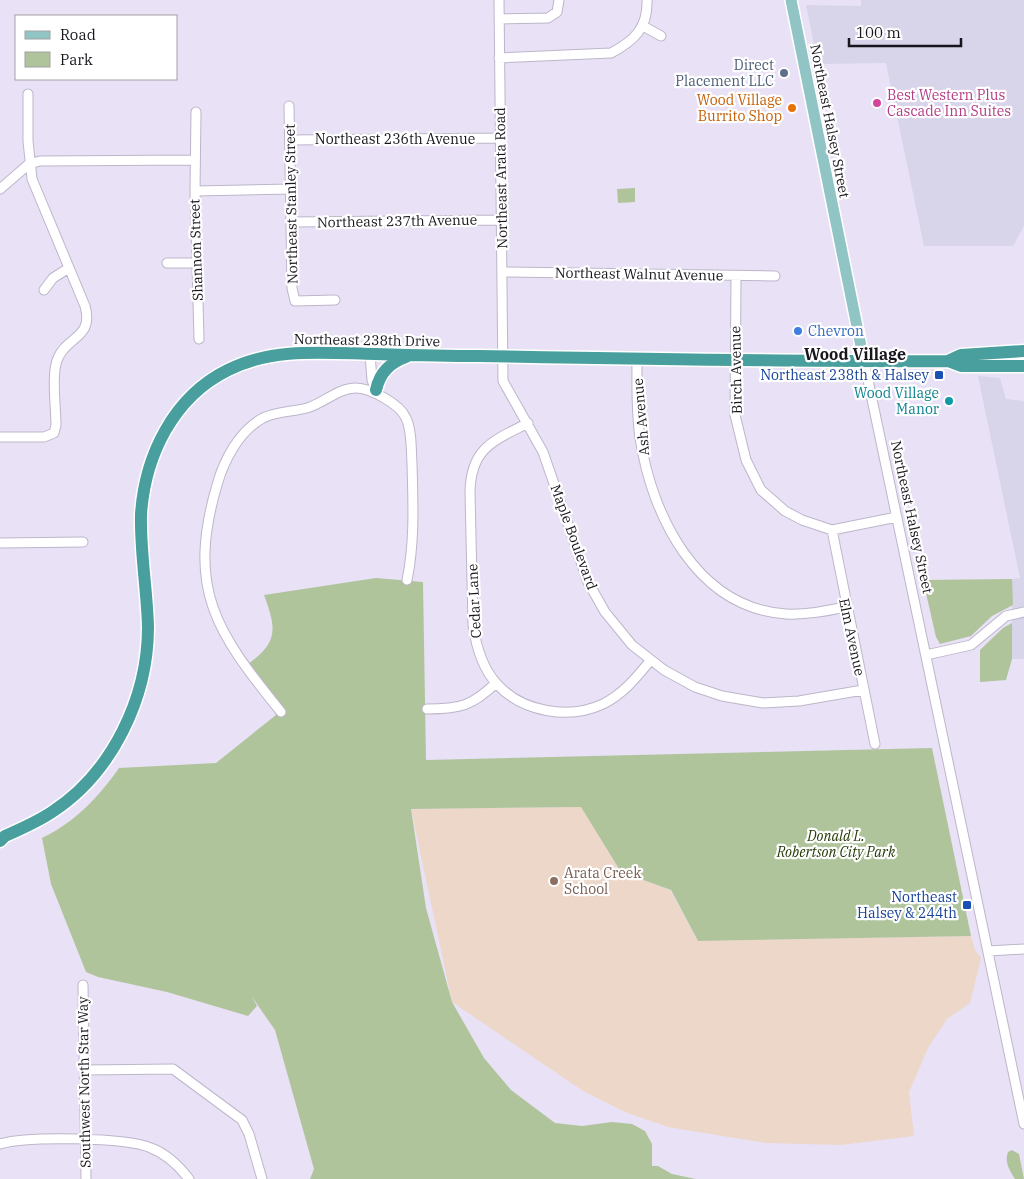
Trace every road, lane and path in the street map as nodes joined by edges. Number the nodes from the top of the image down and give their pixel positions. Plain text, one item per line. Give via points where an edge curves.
1 (499, 0) edge
2 (559, 0) edge
3 (647, 0) edge
4 (791, 0) edge
5 (499, 19) junction
6 (643, 26) junction
7 (661, 36) dead end
8 (500, 58) junction
9 (28, 94) dead end
10 (289, 106) dead end
11 (196, 112) dead end
12 (501, 138) junction
13 (290, 140) junction
14 (195, 160) junction
15 (29, 164) junction
16 (0, 189) edge
17 (291, 189) junction
18 (195, 191) junction
19 (502, 220) junction
20 (291, 222) junction
21 (167, 263) dead end
22 (196, 263) junction
23 (69, 268) junction
24 (503, 272) junction
25 (736, 276) junction
26 (775, 276) dead end
27 (44, 290) dead end
28 (335, 300) dead end
29 (199, 339) dead end
30 (1024, 351) edge
31 (370, 354) junction
32 (414, 355) junction
33 (504, 357) junction
34 (637, 358) junction
35 (735, 359) junction
36 (864, 361) junction
37 (948, 361) junction
38 (1024, 366) edge
39 (376, 391) junction
40 (528, 423) junction
41 (0, 437) edge
42 (897, 517) junction
43 (832, 530) junction
44 (83, 542) dead end
45 (0, 543) edge
46 (407, 580) dead end
47 (846, 607) junction
48 (1024, 612) edge
49 (926, 656) junction
50 (650, 661) junction
51 (496, 683) junction
52 (864, 690) junction
53 (427, 709) dead end
54 (281, 712) dead end
55 (875, 744) dead end
56 (2, 838) edge
57 (1024, 949) edge
58 (988, 952) junction
59 (83, 985) dead end
60 (84, 1070) junction
61 (1024, 1124) edge
62 (85, 1140) junction
63 (0, 1144) edge
64 (86, 1179) edge
65 (189, 1179) edge
66 (262, 1179) edge

1 - 5 street, Northeast Arata Road
2 - 5 street via 557,12 548,18
3 - 6 street
4 - 36 main road, Northeast Halsey Street
5 - 8 street, Northeast Arata Road
6 - 7 street
6 - 8 street via 626,45 602,55
8 - 12 street, Northeast Arata Road
9 - 15 street
10 - 13 street, Northeast Stanley Street
11 - 14 street, Shannon Street
12 - 13 street, Northeast 236th Avenue
12 - 19 street, Northeast Arata Road
13 - 17 street, Northeast Stanley Street
14 - 15 street via 40,161
14 - 18 street, Shannon Street
15 - 16 street
15 - 23 street via 32,179
17 - 18 street
17 - 20 street, Northeast Stanley Street
18 - 22 street, Shannon Street
19 - 20 street, Northeast 237th Avenue
19 - 24 street, Northeast Arata Road
20 - 28 street, Northeast Stanley Street via 294,300
21 - 22 street
22 - 29 street, Shannon Street
23 - 27 street via 53,278
23 - 41 street via 85,306 87,324 56,361 54,433 44,437
24 - 25 street, Northeast Walnut Avenue
24 - 33 street, Northeast Arata Road
25 - 26 street, Northeast Walnut Avenue
25 - 35 street, Birch Avenue
30 - 37 highway, Northeast 238th Drive via 961,355
31 - 32 highway, Northeast 238th Drive
31 - 39 street
31 - 56 highway, Northeast 238th Drive via 295,352 229,369 200,389 168,425 150,461 142,496 140,533 147,642 132,713 114,750 77,791 54,812
32 - 33 highway, Northeast 238th Drive
32 - 39 highway via 391,364 382,373
33 - 34 highway, Northeast 238th Drive
33 - 40 street, Maple Boulevard via 509,388
34 - 35 highway, Northeast 238th Drive
34 - 47 street, Ash Avenue via 638,425 650,482 665,521 694,566 728,597 759,610 798,614
35 - 36 highway, Northeast 238th Drive
35 - 43 street, Birch Avenue via 735,415 742,449 755,481 767,497 785,511
36 - 37 highway, Northeast 238th Drive
36 - 42 street, Northeast Halsey Street
37 - 38 highway, Northeast 238th Drive via 961,366
39 - 46 street via 404,414 410,438 414,520
39 - 54 street via 349,389 305,408 263,418 244,433 231,452 218,482 204,540 203,560 210,598 229,644
40 - 50 street, Maple Boulevard via 543,452 588,582 620,632
40 - 51 street, Cedar Lane via 487,446 475,461 470,480 474,633 481,657
42 - 43 street, Birch Avenue
42 - 49 street, Northeast Halsey Street
43 - 47 street, Elm Avenue
44 - 45 street
47 - 52 street, Elm Avenue
48 - 49 street via 1006,616 971,645
49 - 58 street, Northeast Halsey Street
50 - 51 street, Cedar Lane via 614,698 583,711 556,712 536,708
50 - 52 street, Maple Boulevard via 695,687 743,700 785,703
51 - 53 street via 467,705
52 - 55 street, Elm Avenue
57 - 58 street
58 - 61 street, Northeast Halsey Street
59 - 60 street, Southwest North Star Way
60 - 62 street, Southwest North Star Way
60 - 66 street via 173,1069 242,1120
62 - 63 street
62 - 64 street, Southwest North Star Way
62 - 65 street via 119,1140 150,1148 170,1159

